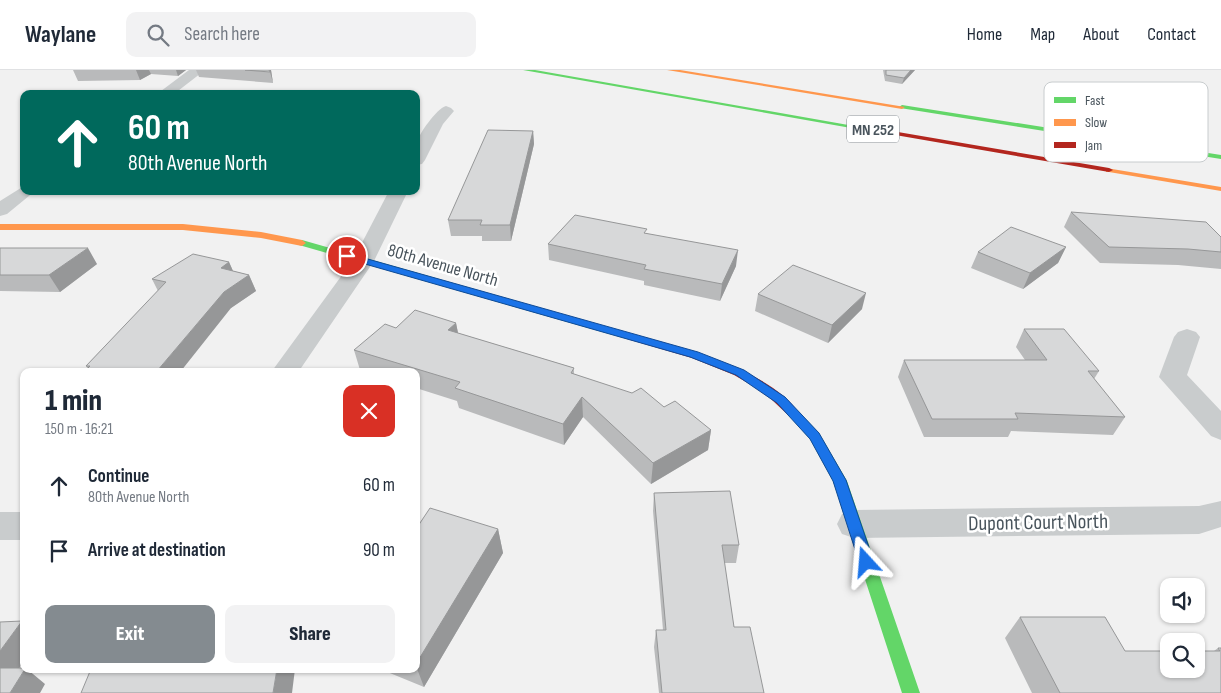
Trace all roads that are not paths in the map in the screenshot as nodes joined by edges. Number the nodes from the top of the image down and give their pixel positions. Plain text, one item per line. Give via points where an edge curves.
1 (198, 70) edge
2 (526, 70) edge
3 (670, 70) edge
4 (170, 90) edge
5 (446, 111) dead end
6 (1044, 129) edge
7 (420, 153) edge
8 (1208, 155) edge
9 (1221, 157) edge
10 (1044, 159) edge
11 (1063, 162) edge
12 (1221, 189) edge
13 (21, 195) edge
14 (397, 195) edge
15 (0, 210) edge
16 (0, 227) edge
17 (363, 261) junction
18 (1187, 337) dead end
19 (287, 368) edge
20 (1221, 430) edge
21 (1221, 514) edge
22 (854, 524) junction
23 (0, 526) edge
24 (20, 526) edge
25 (911, 693) edge

1 - 4 street
2 - 10 main road, MN 252
3 - 6 main road, MN 252
5 - 7 street
8 - 9 main road, MN 252
11 - 12 main road, MN 252
13 - 15 street
14 - 17 street
16 - 17 main road, 80th Avenue North via 223,230 299,242
17 - 19 street
17 - 22 main road, 80th Avenue North via 694,355 740,372 781,400 815,436 840,480
18 - 20 street via 1173,377
21 - 22 street, Dupont Court North via 1198,520
22 - 25 main road, 80th Avenue North
23 - 24 street

